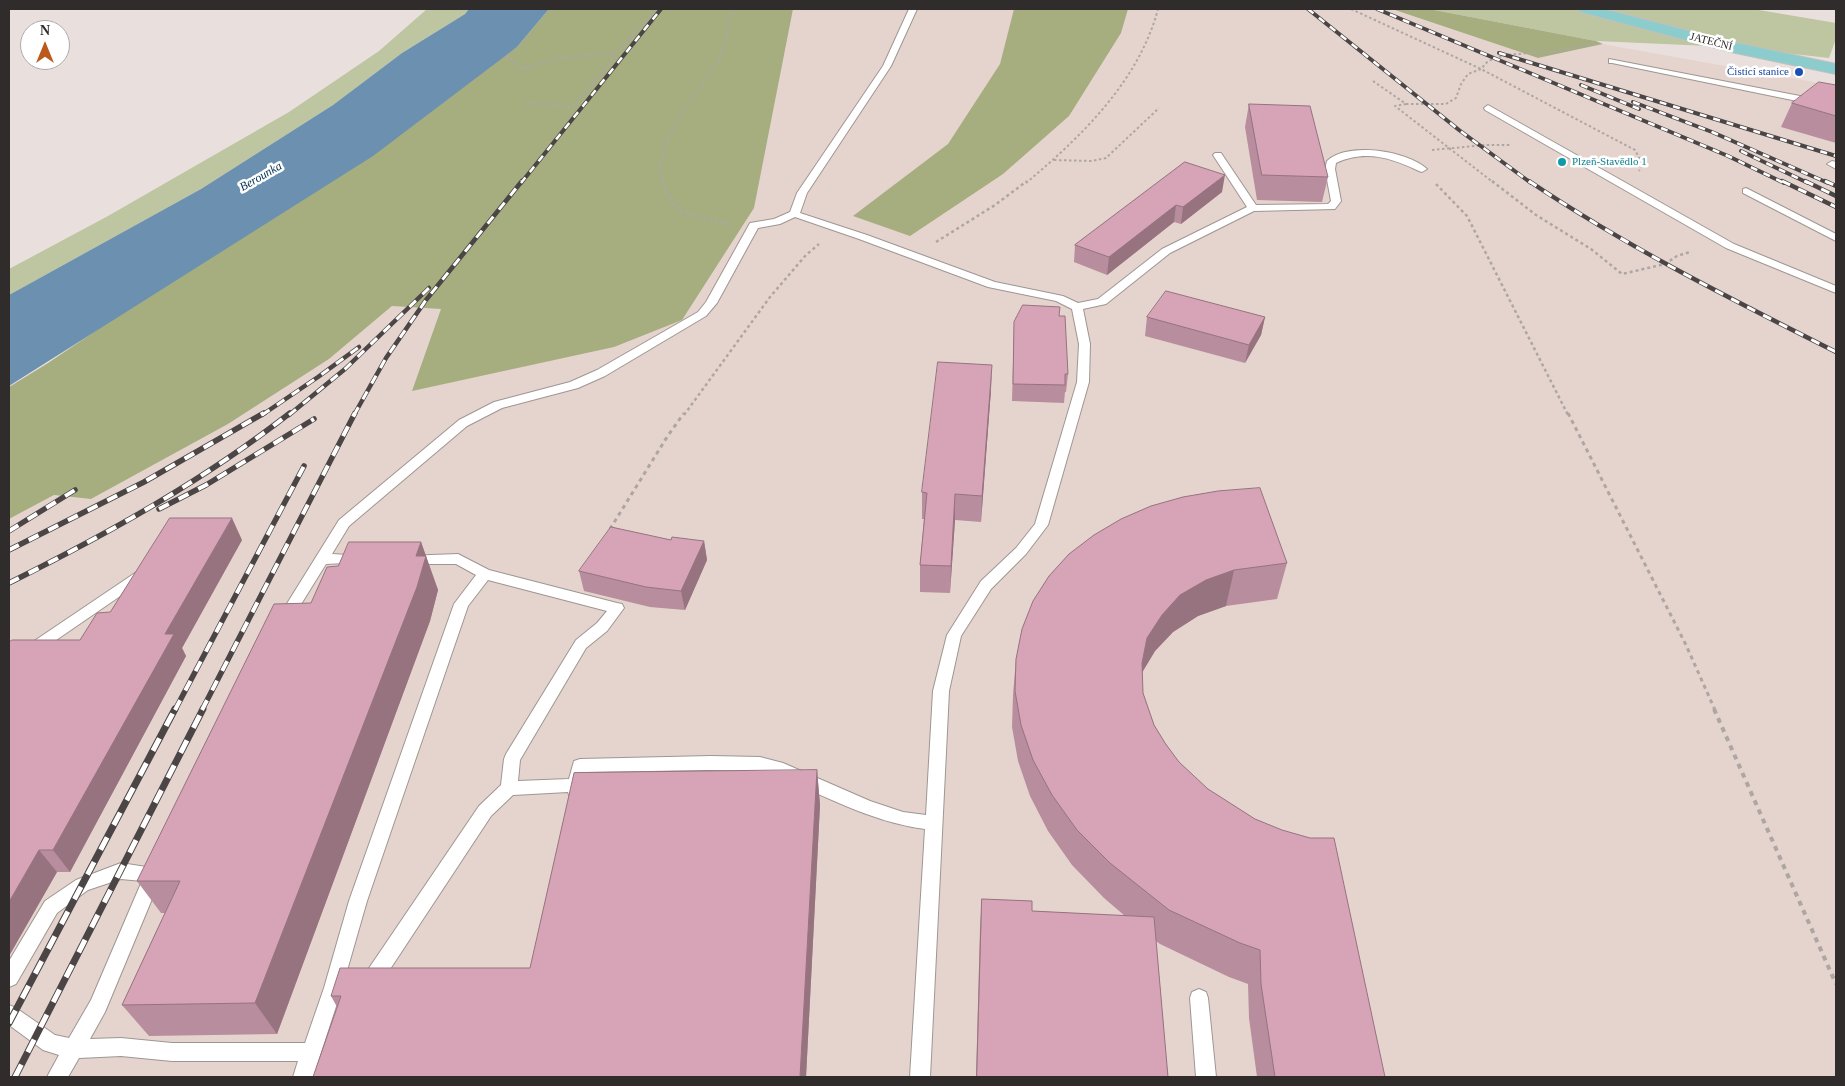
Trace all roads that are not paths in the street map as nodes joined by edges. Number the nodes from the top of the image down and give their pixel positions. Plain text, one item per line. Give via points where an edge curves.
1 (912, 9) edge
2 (1586, 9) edge
3 (1612, 61) dead end
4 (1836, 69) edge
5 (1836, 106) edge
6 (1488, 108) dead end
7 (1218, 156) dead end
8 (1422, 169) road end
9 (1746, 191) dead end
10 (1253, 208) junction
11 (794, 214) junction
12 (1836, 238) edge
13 (1836, 290) edge
14 (1077, 307) junction
15 (322, 559) junction
16 (378, 559) edge
17 (397, 559) edge
18 (149, 570) edge
19 (484, 574) junction
20 (276, 636) edge
21 (9, 664) edge
22 (576, 785) junction
23 (509, 788) junction
24 (572, 804) edge
25 (935, 823) junction
26 (162, 857) edge
27 (153, 874) junction
28 (9, 978) edge
29 (352, 988) junction
30 (386, 988) edge
31 (1199, 998) dead end
32 (9, 1014) edge
33 (73, 1049) junction
34 (312, 1052) junction
35 (57, 1077) edge
36 (303, 1077) edge
37 (920, 1077) edge
38 (1206, 1077) edge

1 - 11 lane via 887,66 802,193
2 - 4 main road, JATEČNÍ via 1731,47
3 - 5 lane
6 - 13 lane via 1730,246
7 - 10 lane
8 - 10 lane via 1384,154 1342,155 1332,161 1330,168 1336,201 1330,207
9 - 12 lane
10 - 14 lane via 1166,251 1102,302
11 - 14 lane via 992,285 1059,298
11 - 15 lane via 776,222 754,225 702,314 601,373 498,405 463,423 344,523
14 - 25 lane via 1084,328 1086,365 1042,525 986,585 954,635 941,691
15 - 16 lane
15 - 20 lane
17 - 19 lane via 458,559
18 - 21 lane
19 - 23 lane via 618,608 602,627 580,644 512,760
19 - 29 lane via 461,604 358,901
22 - 23 lane
22 - 24 lane
22 - 25 lane via 580,766 760,764 777,768 865,807
23 - 29 lane via 485,811
25 - 37 lane
26 - 27 lane
27 - 28 lane via 122,871 82,885 51,907
27 - 33 lane via 98,1006
29 - 30 lane
29 - 34 lane
31 - 38 lane
32 - 33 lane via 50,1043
33 - 34 lane via 121,1047 181,1052
33 - 35 lane
34 - 36 lane

